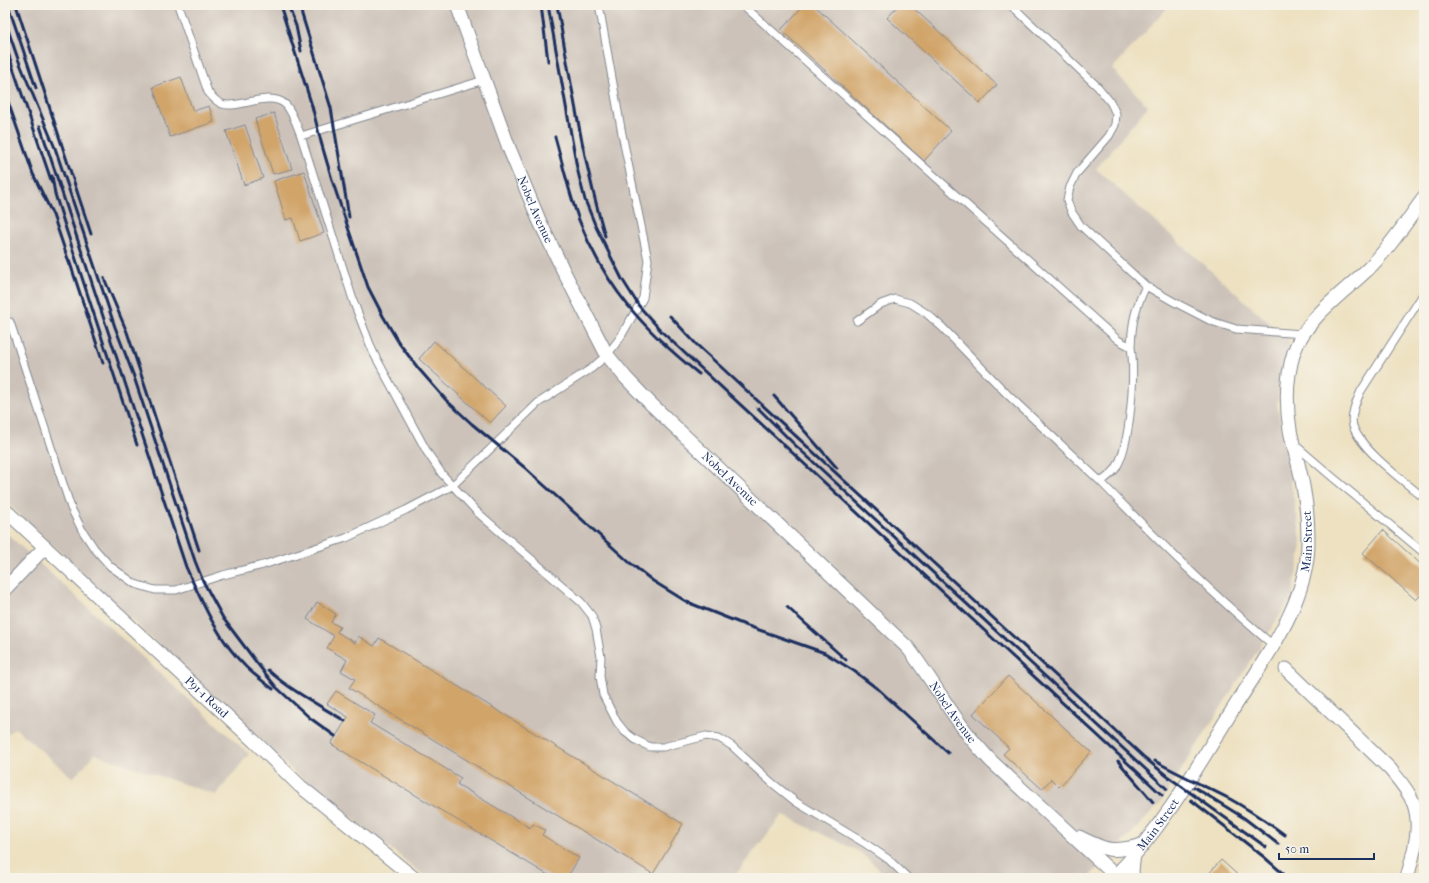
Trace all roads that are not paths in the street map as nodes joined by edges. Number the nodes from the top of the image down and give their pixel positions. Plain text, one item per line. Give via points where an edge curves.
1 (178, 5) edge
2 (457, 5) edge
3 (599, 5) edge
4 (743, 5) edge
5 (1011, 5) edge
6 (484, 80) junction
7 (301, 136) junction
8 (1424, 198) edge
9 (1146, 286) junction
10 (1424, 293) edge
11 (856, 321) dead end
12 (10, 322) dead end
13 (1303, 334) junction
14 (1131, 347) junction
15 (607, 355) junction
16 (1293, 443) junction
17 (1101, 482) junction
18 (452, 486) junction
19 (1424, 498) edge
20 (5, 510) edge
21 (46, 547) junction
22 (1424, 553) edge
23 (5, 589) edge
24 (1273, 645) junction
25 (1286, 669) dead end
26 (1065, 830) junction
27 (1138, 850) junction
28 (900, 875) edge
29 (1115, 877) edge
30 (414, 878) edge
31 (908, 878) edge
32 (1134, 878) edge
33 (1407, 878) edge

1 - 7 lane via 208,92 216,101 227,106 265,100 285,104
2 - 6 street, Nobel Avenue
3 - 15 lane via 648,260 643,298
4 - 14 lane via 1118,340
5 - 9 lane via 1098,87 1111,103 1116,114 1115,125 1109,136 1077,173 1067,200 1081,226
6 - 7 lane
6 - 15 street, Nobel Avenue via 539,220
7 - 18 lane via 354,303 373,352 427,452
8 - 13 street, Main Street via 1368,269 1315,319
9 - 13 lane via 1211,321 1236,329
9 - 14 lane via 1132,325
10 - 19 lane via 1361,391 1354,406 1353,425 1360,440 1373,454
11 - 17 lane via 881,304 895,299 910,303 926,313
12 - 18 lane via 71,508 94,548 110,566 135,584 155,590 176,590 263,565 346,538
13 - 16 street, Main Street via 1295,351 1288,388 1287,406
14 - 17 lane via 1133,363 1126,439 1116,469
15 - 18 lane via 592,368 538,403
15 - 26 street, Nobel Avenue via 650,403 908,648 978,747
16 - 22 lane
16 - 24 street, Main Street via 1304,492 1307,561 1295,603
17 - 24 lane via 1183,565
18 - 28 lane via 477,512 581,602 592,616 599,642 603,694 617,722 626,732 650,747 664,747 706,736 720,738 796,802 888,859
20 - 21 street, P91-1 Road
21 - 23 street
21 - 30 street, P91-1 Road via 300,786
24 - 27 street, Main Street via 1182,792
25 - 33 street via 1390,769 1404,787 1417,817 1415,844
26 - 27 street via 1109,850
26 - 29 street, Nobel Avenue
27 - 29 street, Main Street
27 - 32 street via 1132,871
28 - 31 lane

